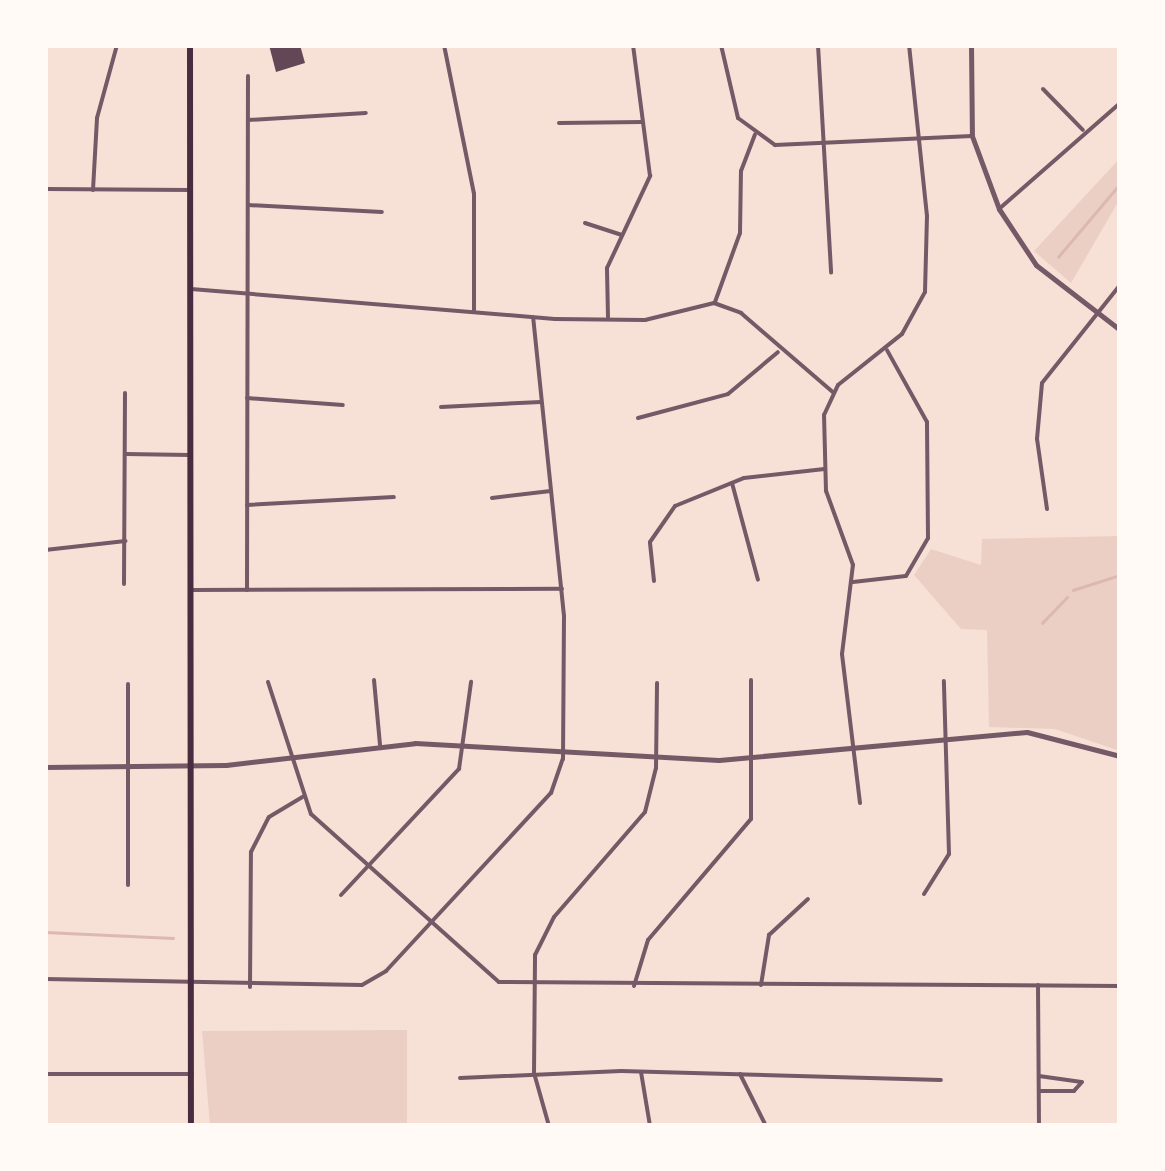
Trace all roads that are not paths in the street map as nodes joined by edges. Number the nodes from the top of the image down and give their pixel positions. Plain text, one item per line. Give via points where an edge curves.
1 (117, 45) edge
2 (190, 45) edge
3 (444, 45) edge
4 (633, 45) edge
5 (721, 45) edge
6 (818, 45) edge
7 (909, 45) edge
8 (971, 45) edge
9 (248, 76) dead end
10 (1042, 90) dead end
11 (1120, 103) edge
12 (366, 113) dead end
13 (248, 120) junction
14 (642, 122) junction
15 (559, 123) dead end
16 (1083, 130) junction
17 (755, 135) junction
18 (972, 136) junction
19 (917, 140) junction
20 (831, 146) junction
21 (45, 189) edge
22 (93, 190) junction
23 (190, 190) junction
24 (248, 205) junction
25 (998, 209) junction
26 (382, 212) dead end
27 (585, 223) dead end
28 (621, 234) junction
29 (831, 273) dead end
30 (1120, 286) edge
31 (190, 289) junction
32 (248, 289) junction
33 (714, 303) junction
34 (474, 310) junction
35 (1101, 315) junction
36 (533, 318) junction
37 (608, 319) junction
38 (1120, 330) edge
39 (886, 348) junction
40 (778, 352) junction
41 (832, 392) junction
42 (125, 393) dead end
43 (248, 398) junction
44 (542, 402) junction
45 (343, 405) dead end
46 (441, 408) dead end
47 (638, 418) dead end
48 (125, 454) junction
49 (190, 455) junction
50 (824, 469) junction
51 (732, 481) junction
52 (551, 491) junction
53 (394, 497) dead end
54 (492, 498) dead end
55 (248, 505) junction
56 (1047, 508) dead end
57 (124, 541) junction
58 (45, 550) edge
59 (758, 580) dead end
60 (654, 581) dead end
61 (852, 582) junction
62 (124, 584) dead end
63 (562, 589) junction
64 (190, 590) junction
65 (248, 590) junction
66 (374, 680) dead end
67 (750, 680) dead end
68 (268, 682) dead end
69 (471, 682) dead end
70 (657, 682) dead end
71 (944, 682) dead end
72 (128, 684) dead end
73 (946, 734) junction
74 (463, 744) junction
75 (380, 746) junction
76 (852, 746) junction
77 (563, 752) junction
78 (1120, 756) edge
79 (294, 757) junction
80 (756, 758) junction
81 (656, 760) junction
82 (132, 764) junction
83 (190, 765) junction
84 (45, 767) edge
85 (302, 797) junction
86 (860, 803) dead end
87 (368, 868) junction
88 (128, 884) dead end
89 (924, 894) dead end
90 (342, 895) dead end
91 (808, 898) dead end
92 (429, 925) junction
93 (45, 979) edge
94 (761, 985) junction
95 (1038, 985) junction
96 (533, 986) junction
97 (634, 986) junction
98 (1120, 986) edge
99 (250, 987) junction
100 (191, 988) junction
101 (641, 1071) junction
102 (534, 1073) junction
103 (45, 1074) edge
104 (192, 1074) junction
105 (740, 1074) junction
106 (1039, 1076) junction
107 (460, 1078) dead end
108 (941, 1080) dead end
109 (1039, 1091) junction
110 (190, 1126) edge
111 (548, 1126) edge
112 (650, 1126) edge
113 (766, 1126) edge
114 (1039, 1126) edge

1 - 22 street via 97,118
2 - 23 main road
3 - 34 street via 474,194
4 - 14 street
5 - 17 street via 730,104
6 - 20 street
7 - 19 street
8 - 18 street
9 - 13 street
10 - 16 street
11 - 16 street
12 - 13 street
13 - 24 street
14 - 15 street
14 - 28 street via 649,185
16 - 25 street via 1030,190
17 - 20 street via 792,148
17 - 33 street via 741,171 740,233
18 - 19 street
18 - 25 street
19 - 20 street
19 - 39 street via 925,292
20 - 29 street
21 - 22 street
22 - 23 street
23 - 31 main road
24 - 26 street
24 - 32 street
25 - 35 street via 1036,266
27 - 28 street
28 - 37 street via 607,268
30 - 35 street
31 - 32 street
31 - 49 main road
32 - 34 street via 367,310
32 - 43 street
33 - 37 street
33 - 40 street via 740,313
34 - 36 street
35 - 38 street
35 - 56 street via 1040,391
36 - 37 street
36 - 44 street
39 - 41 street
39 - 61 street via 928,422 928,538 898,580
40 - 41 street
40 - 47 street via 738,390
41 - 50 street
42 - 48 street
43 - 45 street
43 - 55 street
44 - 46 street
44 - 52 street
48 - 49 street
48 - 57 street
49 - 64 main road
50 - 51 street
50 - 61 street
51 - 59 street
51 - 60 street via 666,513 650,542
52 - 54 street
52 - 63 street
53 - 55 street
55 - 65 street
57 - 58 street
57 - 62 street
61 - 76 street via 842,628
63 - 65 street
63 - 77 street
64 - 65 street
64 - 83 main road
66 - 75 street
67 - 80 street
68 - 79 street
69 - 74 street
70 - 81 street
71 - 73 street
72 - 82 street
73 - 76 street
73 - 78 street via 1052,734
73 - 89 street via 949,854
74 - 75 street
74 - 77 street
74 - 87 street via 459,769
75 - 79 street
76 - 80 street
76 - 86 street
77 - 81 street
77 - 92 street via 551,794
79 - 83 street
79 - 85 street
80 - 81 street
80 - 97 street via 747,828 648,940
81 - 96 street via 638,825 547,926
82 - 83 street
82 - 84 street
82 - 88 street
83 - 100 main road
85 - 87 street
85 - 99 street via 269,817 251,852
87 - 90 street
87 - 92 street
91 - 94 street via 769,935
92 - 96 street via 488,977
92 - 99 street via 362,984
93 - 100 street
94 - 95 street
94 - 97 street
95 - 98 street
95 - 106 street
96 - 97 street
96 - 102 street
99 - 100 street
100 - 104 main road
101 - 102 street
101 - 105 street
101 - 112 street
102 - 107 street
102 - 111 street
103 - 104 street
104 - 110 main road
105 - 108 street
105 - 113 street
106 - 109 street
106 - 109 street via 1082,1082 1074,1091
109 - 114 street

